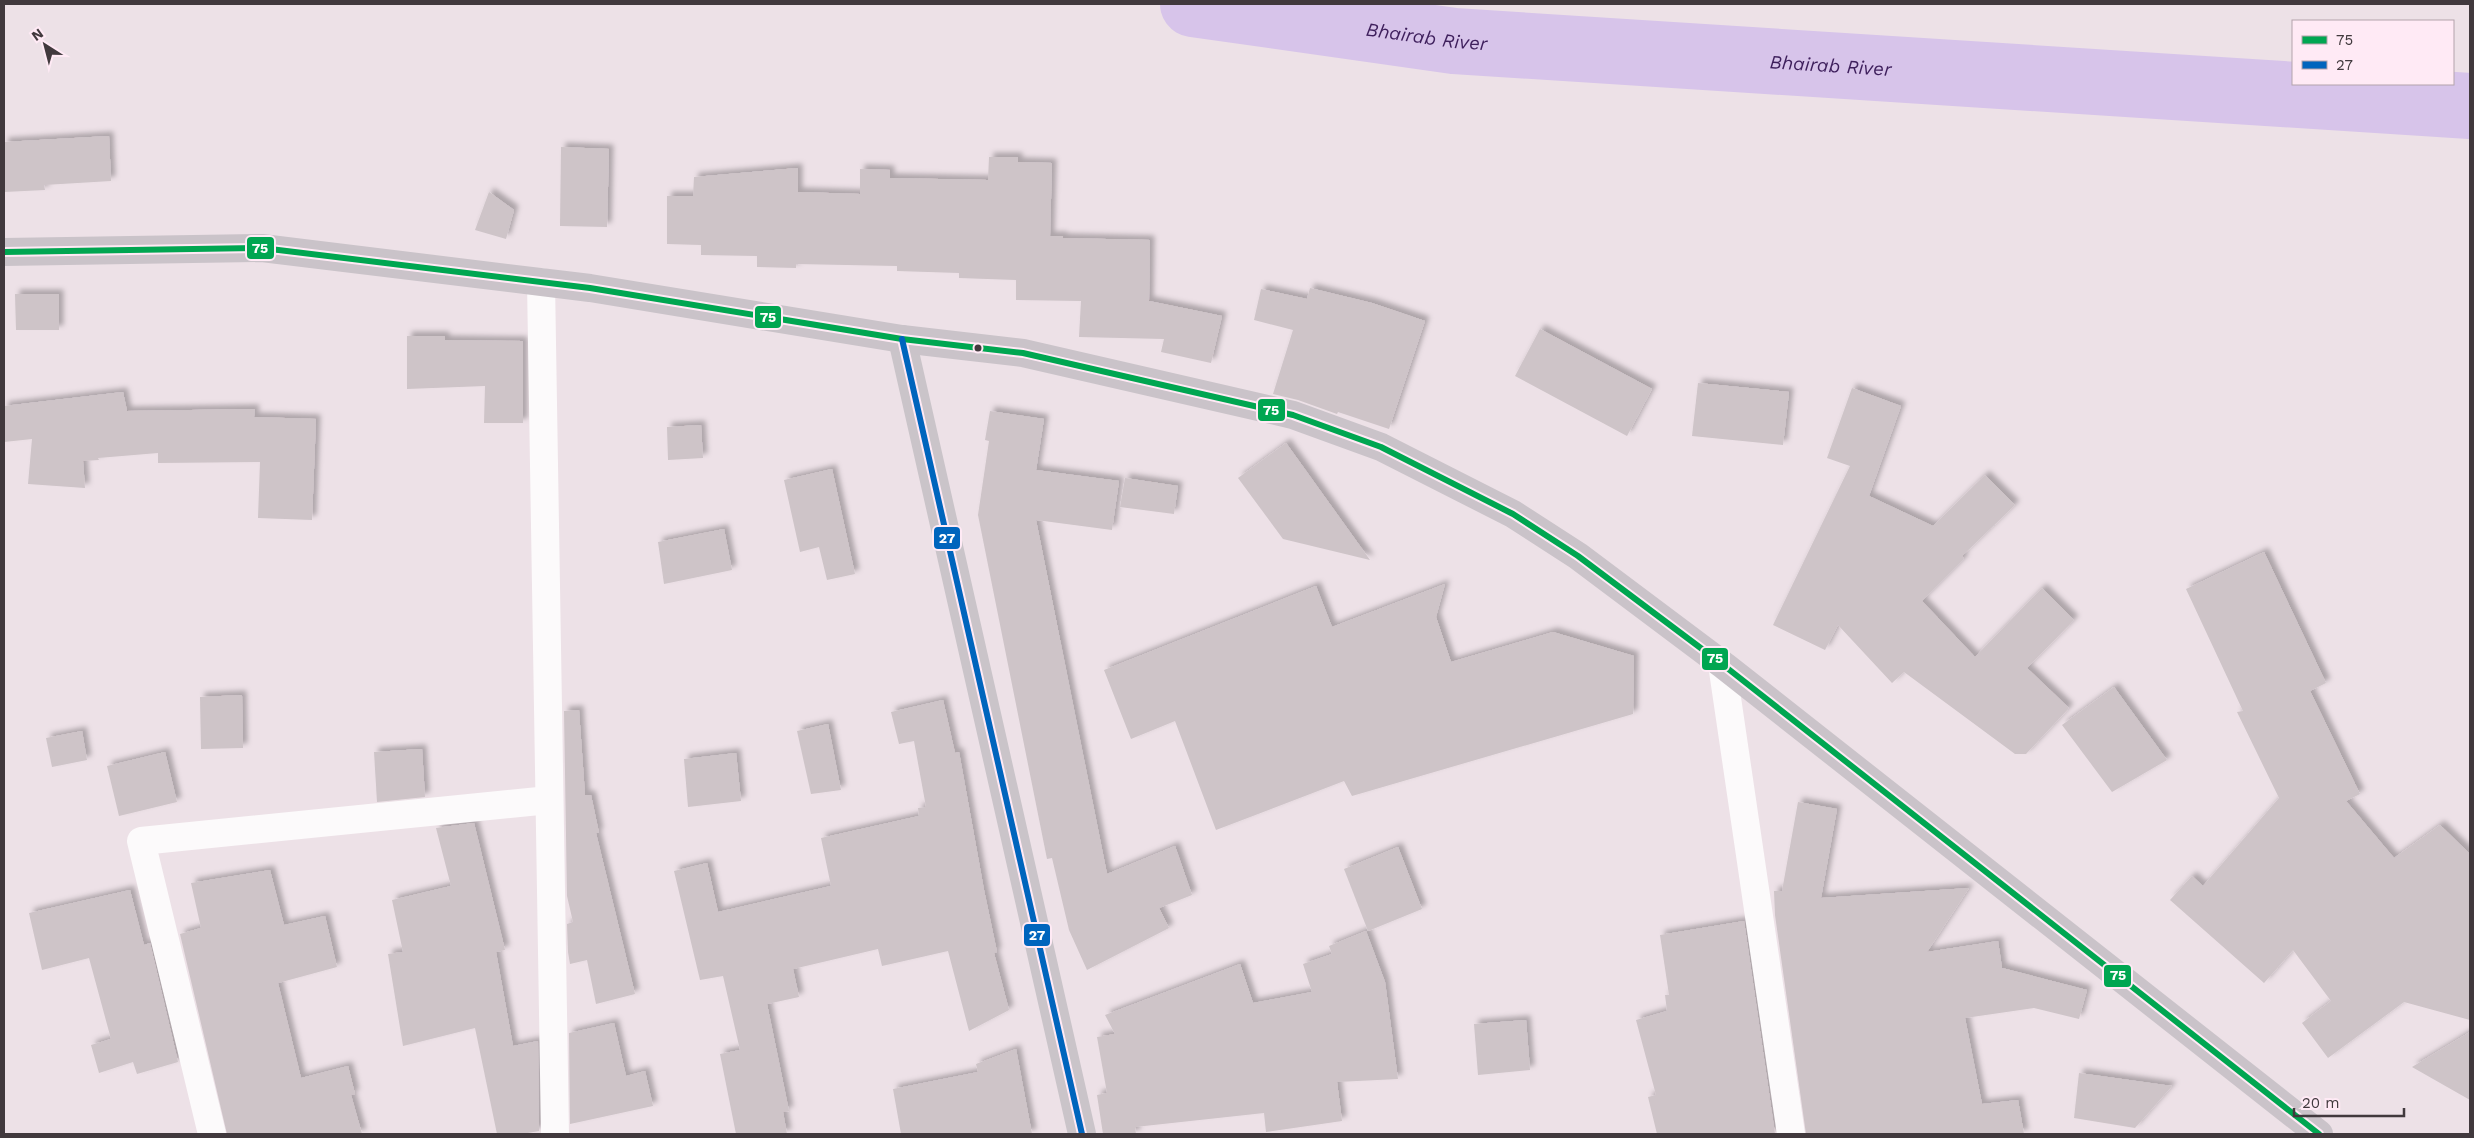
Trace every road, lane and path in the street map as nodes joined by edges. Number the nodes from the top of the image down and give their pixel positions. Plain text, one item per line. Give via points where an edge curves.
1 (4, 252) edge
2 (541, 282) junction
3 (902, 339) junction
4 (1722, 664) junction
5 (549, 800) junction
6 (212, 1134) edge
7 (555, 1134) edge
8 (1082, 1134) edge
9 (1791, 1134) edge
10 (2319, 1134) edge

1 - 2 highway via 262,248
2 - 3 highway
2 - 5 street
3 - 4 highway via 1023,353 1293,415 1382,447 1514,514 1578,556
3 - 8 main road
4 - 9 street
4 - 10 highway
5 - 6 street via 141,841
5 - 7 street

